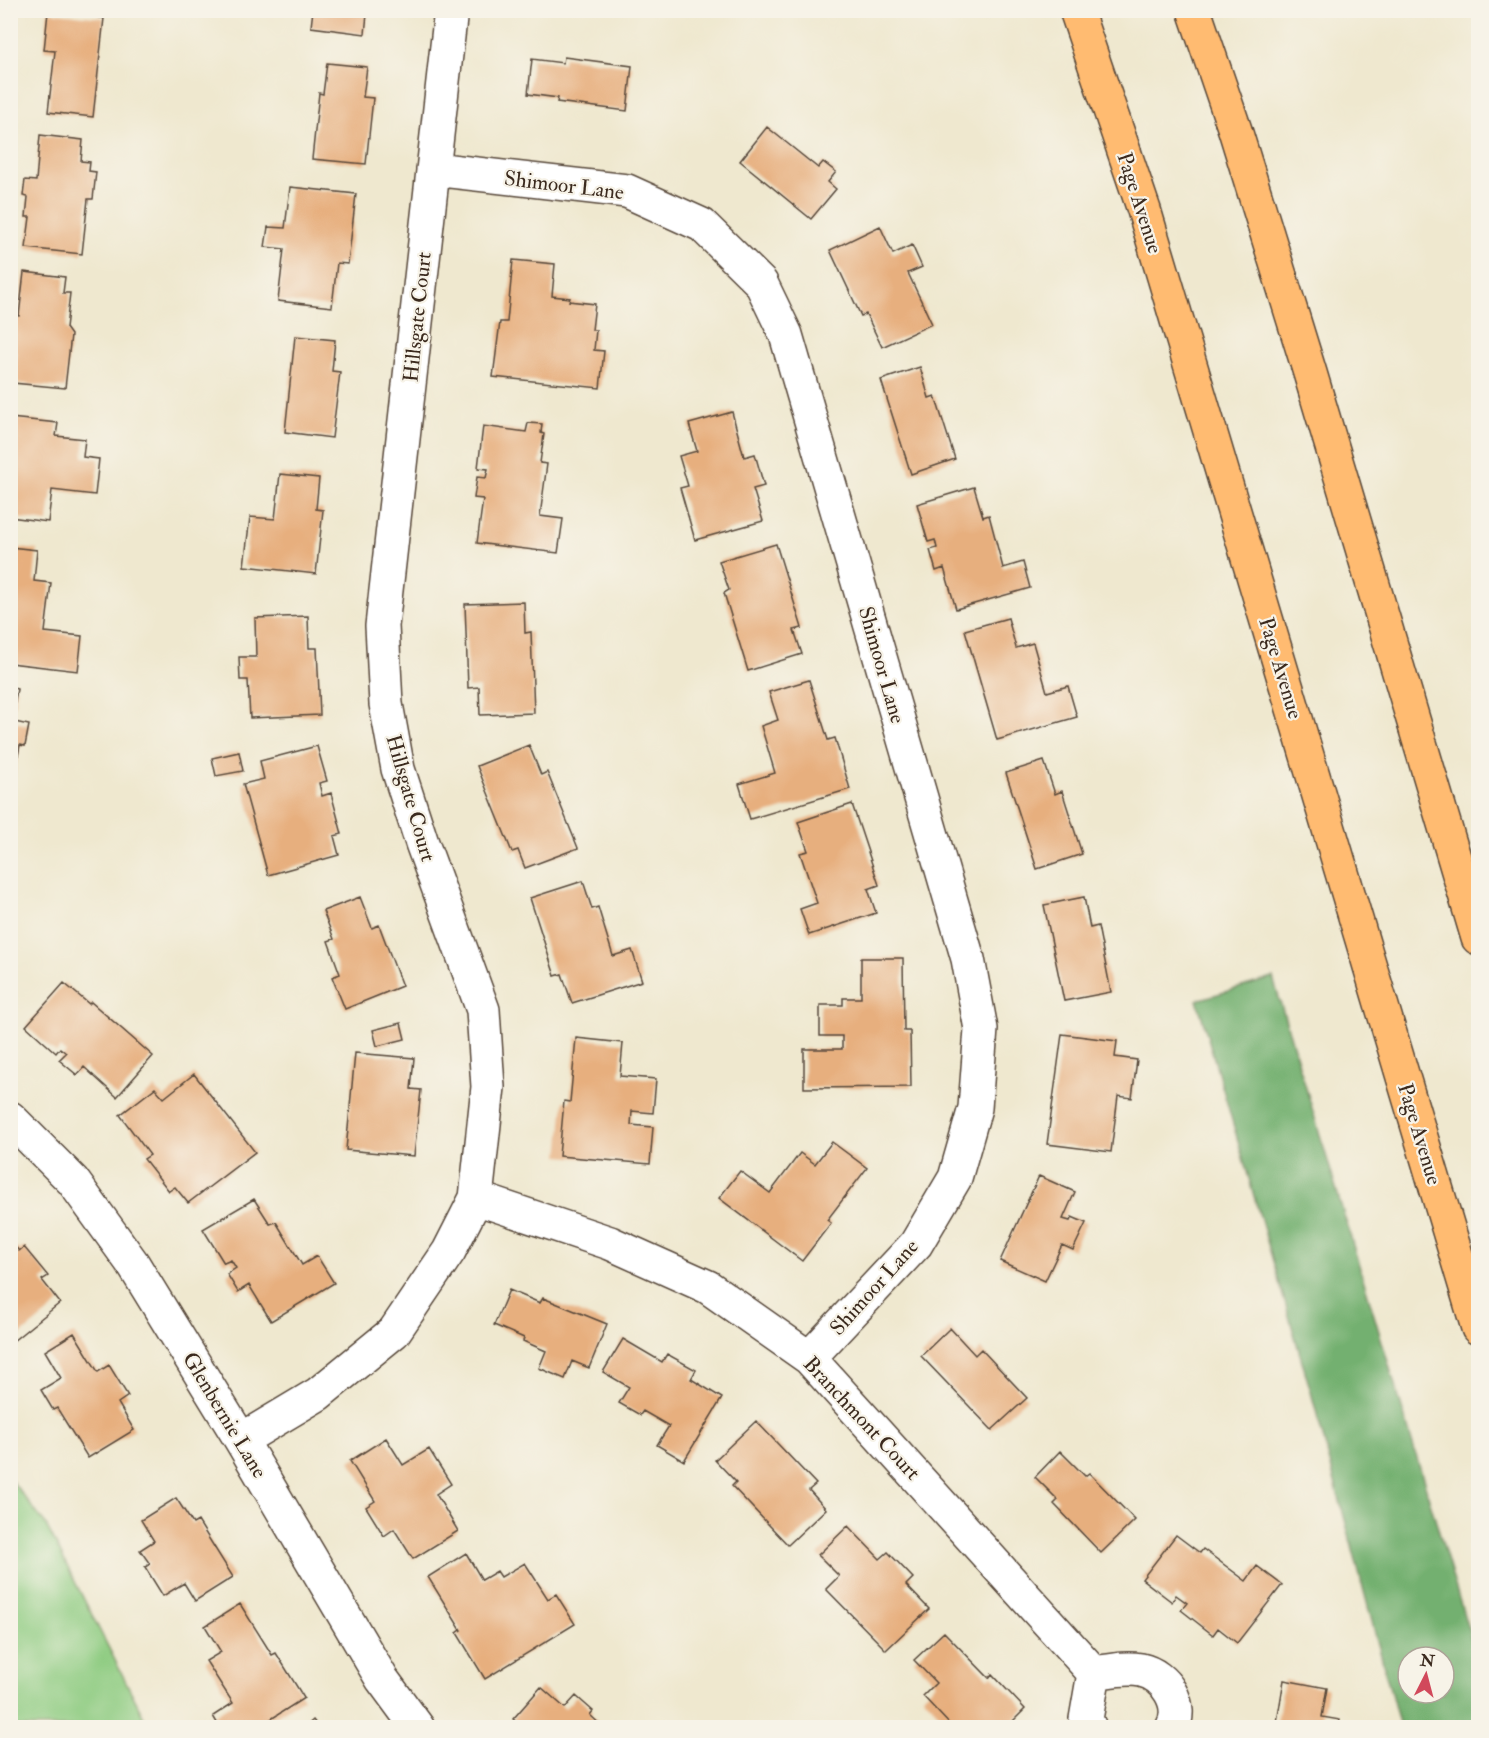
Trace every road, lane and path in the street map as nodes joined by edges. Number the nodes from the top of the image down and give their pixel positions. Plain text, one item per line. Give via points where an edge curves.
1 (451, 10) edge
2 (1076, 10) edge
3 (1194, 10) edge
4 (433, 169) junction
5 (1479, 938) edge
6 (10, 1118) edge
7 (476, 1198) junction
8 (1479, 1328) edge
9 (809, 1358) junction
10 (241, 1440) junction
11 (1094, 1673) junction
12 (418, 1728) edge
13 (1090, 1728) edge
14 (1172, 1728) edge

1 - 4 street, Hillsgate Court
2 - 8 highway, Page Avenue via 1144,210
3 - 5 highway via 1307,362
4 - 7 street, Hillsgate Court via 382,627 386,704 398,769 483,1011 488,1087
4 - 9 street, Shimoor Lane via 627,191 702,225 761,283 786,335 968,959 981,1029 975,1108 955,1178 916,1244
6 - 10 street, Glenbernie Lane via 73,1181 126,1255
7 - 9 street, Branchmont Court via 610,1243 708,1287
7 - 10 street, Hillsgate Court via 449,1251 394,1332 318,1395
9 - 11 street, Branchmont Court
10 - 12 street, Glenbernie Lane via 382,1679
11 - 13 street via 1086,1719
11 - 14 street via 1142,1670 1163,1681 1175,1700 1176,1722

